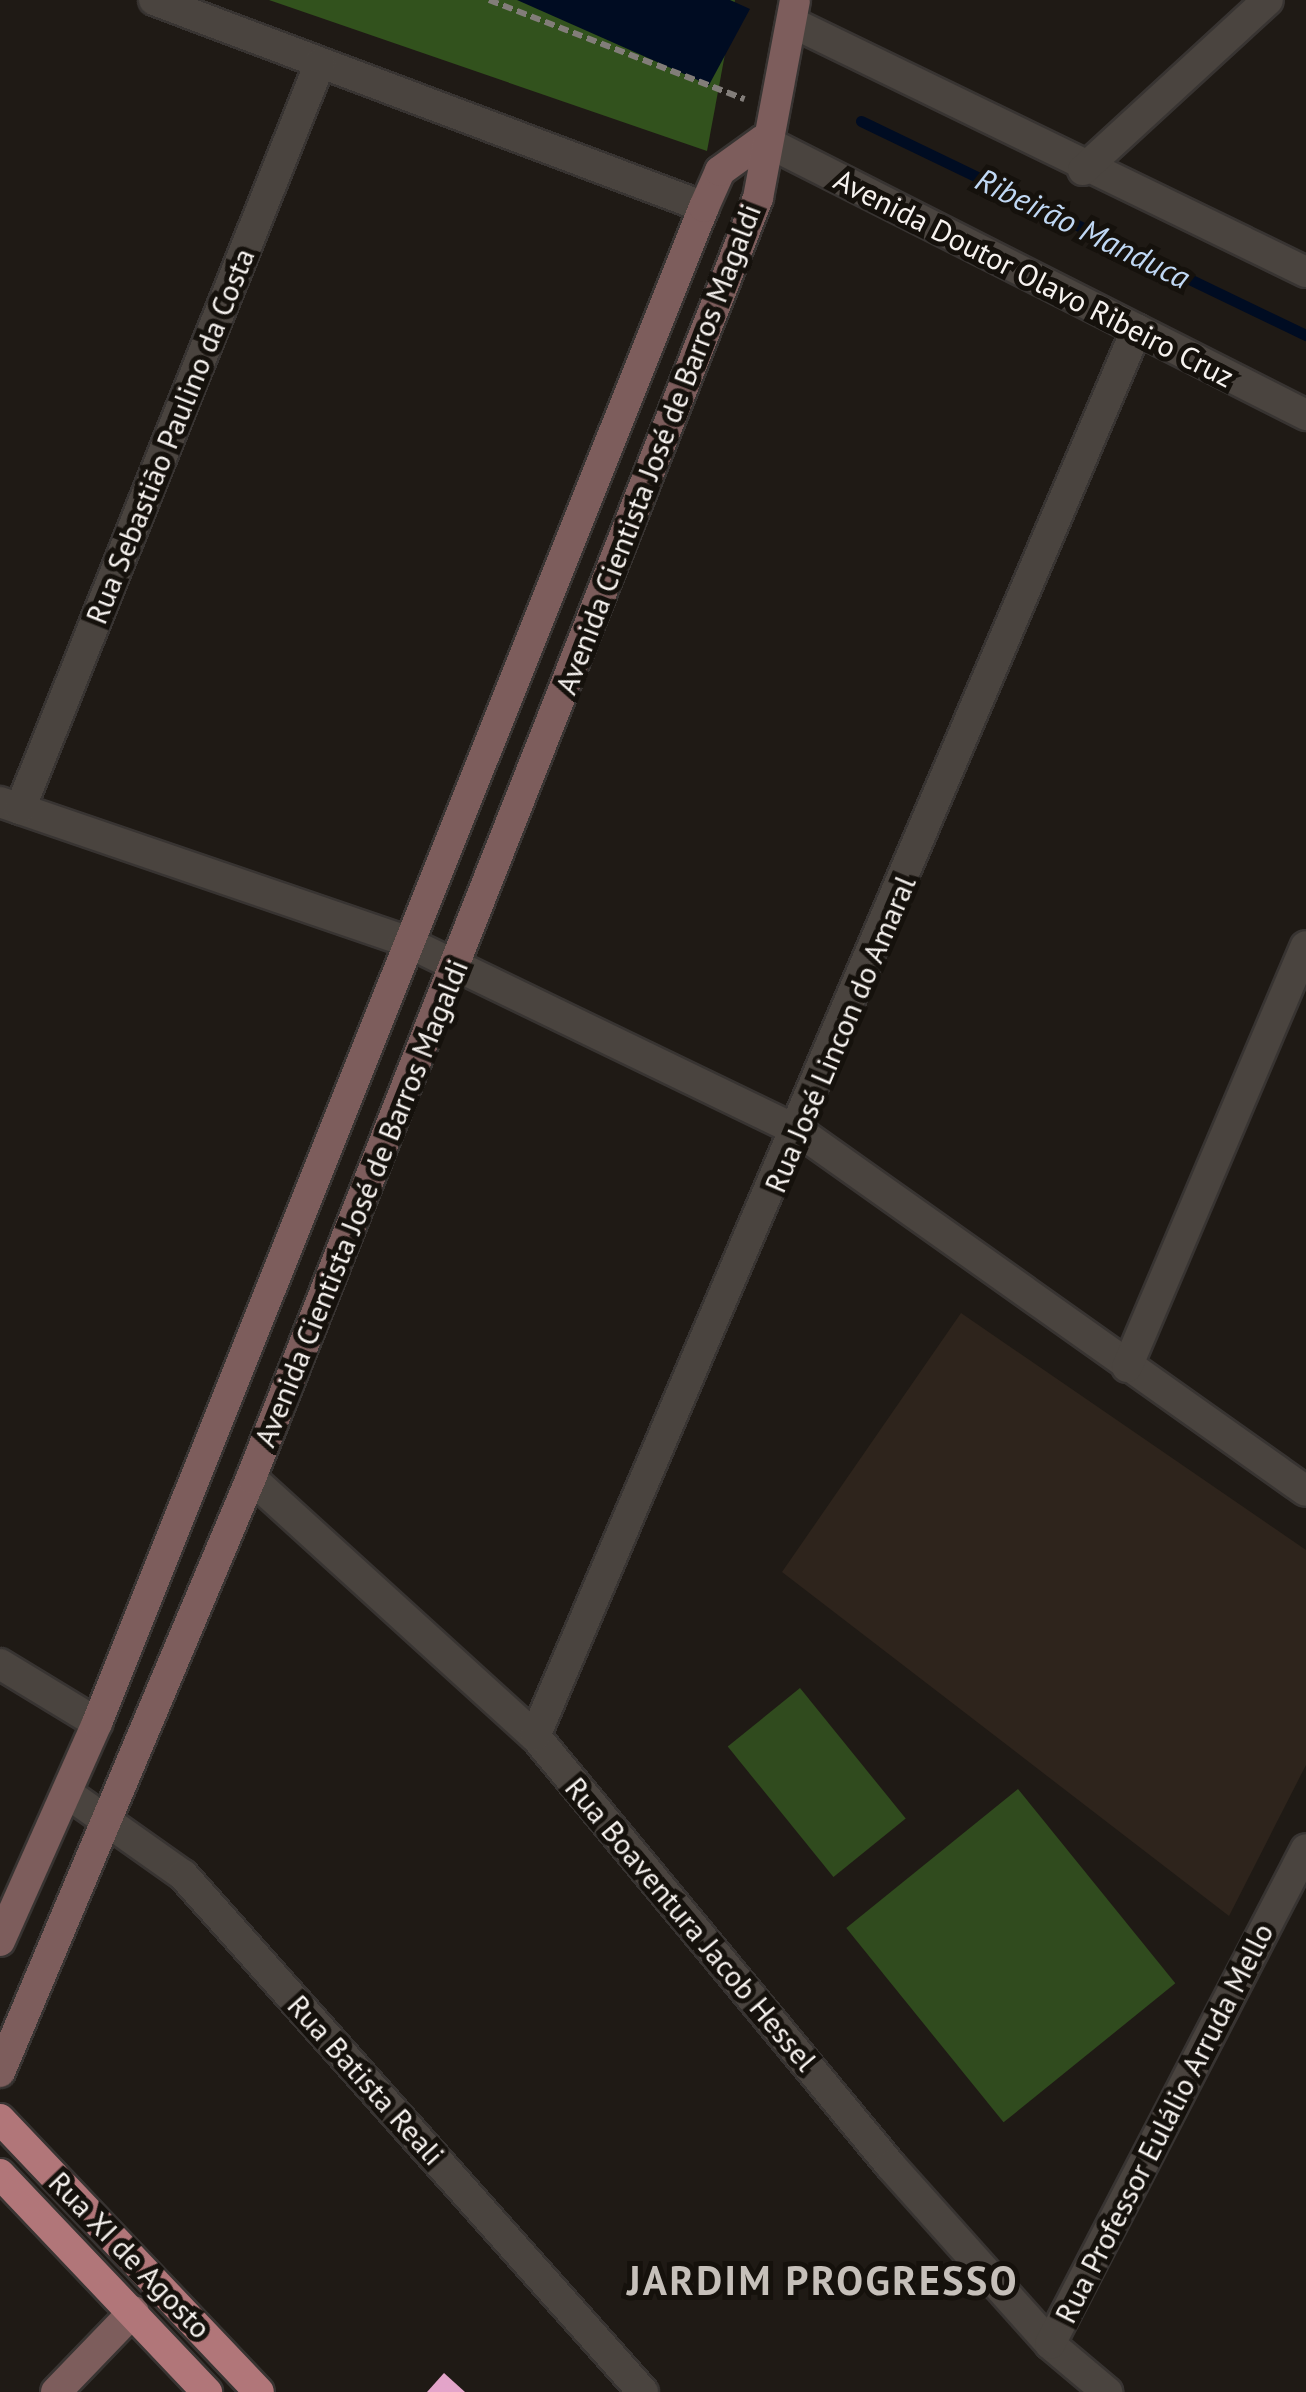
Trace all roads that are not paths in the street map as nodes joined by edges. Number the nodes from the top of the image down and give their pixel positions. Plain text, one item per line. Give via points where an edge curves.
1 (154, 0) edge
2 (1268, 0) edge
3 (794, 12) edge
4 (320, 63) junction
5 (763, 140) junction
6 (1084, 170) junction
7 (704, 207) junction
8 (1306, 272) edge
9 (1137, 329) junction
10 (1306, 415) edge
11 (10, 805) edge
12 (405, 941) junction
13 (1306, 946) edge
14 (457, 964) junction
15 (800, 1132) junction
16 (1127, 1367) junction
17 (251, 1478) junction
18 (1306, 1491) edge
19 (0, 1664) edge
20 (97, 1723) junction
21 (535, 1736) junction
22 (67, 1793) junction
23 (112, 1823) junction
24 (1306, 1849) edge
25 (0, 1941) edge
26 (0, 2072) edge
27 (0, 2119) edge
28 (0, 2174) edge
29 (134, 2311) junction
30 (1050, 2344) junction
31 (56, 2392) edge
32 (207, 2392) edge
33 (259, 2392) edge
34 (643, 2392) edge
35 (1107, 2392) edge

1 - 4 street
2 - 6 street
3 - 5 main road
3 - 6 street
4 - 7 street
4 - 11 street, Rua Sebastião Paulino da Costa
5 - 7 main road, Avenida Cientista José de Barros Magaldi via 720,171
5 - 9 street, Avenida Doutor Olavo Ribeiro Cruz
5 - 14 main road, Avenida Cientista José de Barros Magaldi via 758,198
6 - 8 street
7 - 12 main road, Avenida Cientista José de Barros Magaldi
9 - 10 street, Avenida Doutor Olavo Ribeiro Cruz
9 - 15 street, Rua José Lincon do Amaral
11 - 12 street
12 - 14 street
12 - 20 main road, Avenida Cientista José de Barros Magaldi
13 - 16 street
14 - 15 street
14 - 17 main road, Avenida Cientista José de Barros Magaldi
15 - 16 street
15 - 21 street, Rua José Lincon do Amaral
16 - 18 street
17 - 21 street, Rua Boaventura Jacob Hessel
17 - 23 main road, Avenida Cientista José de Barros Magaldi
19 - 20 street
20 - 22 main road, Avenida Cientista José de Barros Magaldi
21 - 30 street, Rua Boaventura Jacob Hessel
22 - 23 street, Rua Batista Reali
22 - 25 main road, Avenida Cientista José de Barros Magaldi
23 - 26 main road, Avenida Cientista José de Barros Magaldi
23 - 34 street, Rua Batista Reali via 183,1875
24 - 30 street, Rua Professor Eulálio Arruda Mello
27 - 33 main road, Rua XI de Agosto
28 - 29 main road, Rua XI de Agosto
29 - 31 main road
29 - 32 main road, Rua XI de Agosto
30 - 35 street, Rua Boaventura Jacob Hessel

